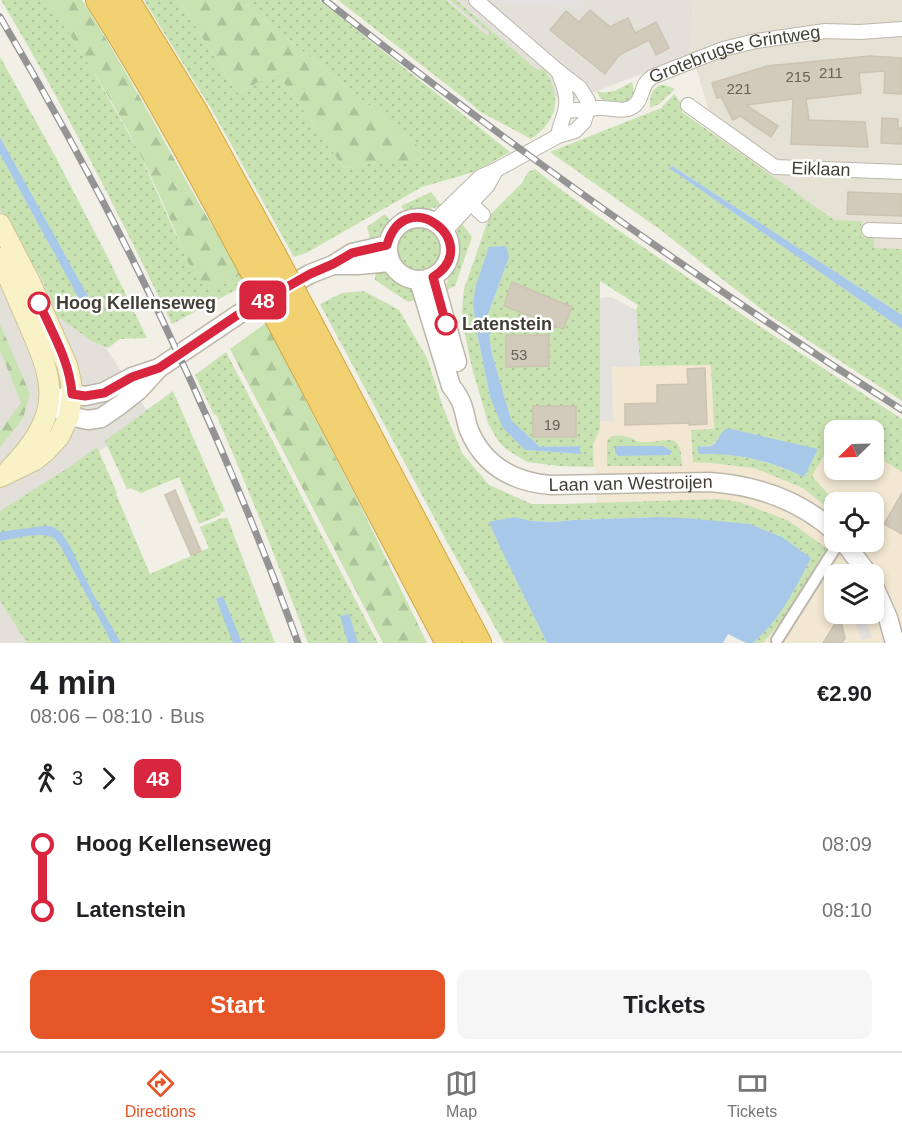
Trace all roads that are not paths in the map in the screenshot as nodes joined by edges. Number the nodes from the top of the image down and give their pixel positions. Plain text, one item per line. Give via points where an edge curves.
1 (99, 0) edge
2 (126, 0) edge
3 (476, 0) edge
4 (902, 29) edge
5 (558, 71) junction
6 (688, 105) dead end
7 (588, 109) junction
8 (566, 111) junction
9 (558, 136) junction
10 (496, 170) junction
11 (902, 172) edge
12 (466, 199) junction
13 (483, 215) dead end
14 (0, 224) edge
15 (440, 226) junction
16 (869, 230) dead end
17 (902, 231) edge
18 (389, 254) junction
19 (0, 258) edge
20 (262, 261) junction
21 (426, 279) junction
22 (295, 323) junction
23 (159, 368) junction
24 (72, 394) junction
25 (49, 403) junction
26 (69, 416) junction
27 (4, 474) edge
28 (824, 524) edge
29 (833, 552) edge
30 (884, 609) edge
31 (777, 640) dead end
32 (897, 640) edge
33 (449, 643) edge
34 (478, 643) edge

1 - 20 highway
2 - 20 highway via 194,111
3 - 5 street
4 - 7 street, Grotebrugse Grintweg via 825,31 756,40 652,77 643,86 636,105 630,108
5 - 7 street via 580,88
5 - 8 street via 566,94
6 - 11 street, Eiklaan via 775,167
7 - 8 street, Grotebrugse Grintweg
7 - 9 street via 581,126
8 - 9 street
9 - 10 street
10 - 12 street via 488,185
10 - 12 street via 480,177
12 - 13 street
12 - 15 street
14 - 24 main road via 67,364
15 - 18 street via 421,218 408,220 390,236
15 - 21 street via 450,242 450,254 443,270
16 - 17 street
18 - 21 street via 402,276
18 - 23 street via 352,253 239,314
19 - 25 main road via 45,364
20 - 22 highway, bridge
21 - 28 street, Laan van Westroijen via 451,386 460,399 470,430 497,467 513,477 550,485 734,484 783,499
22 - 33 highway
22 - 34 highway
23 - 24 street via 104,393
23 - 26 street via 139,390 101,418
24 - 25 street
24 - 26 main road
25 - 26 street
25 - 27 main road via 39,432
26 - 27 main road via 59,437 46,451 30,464
29 - 31 street
30 - 32 street

